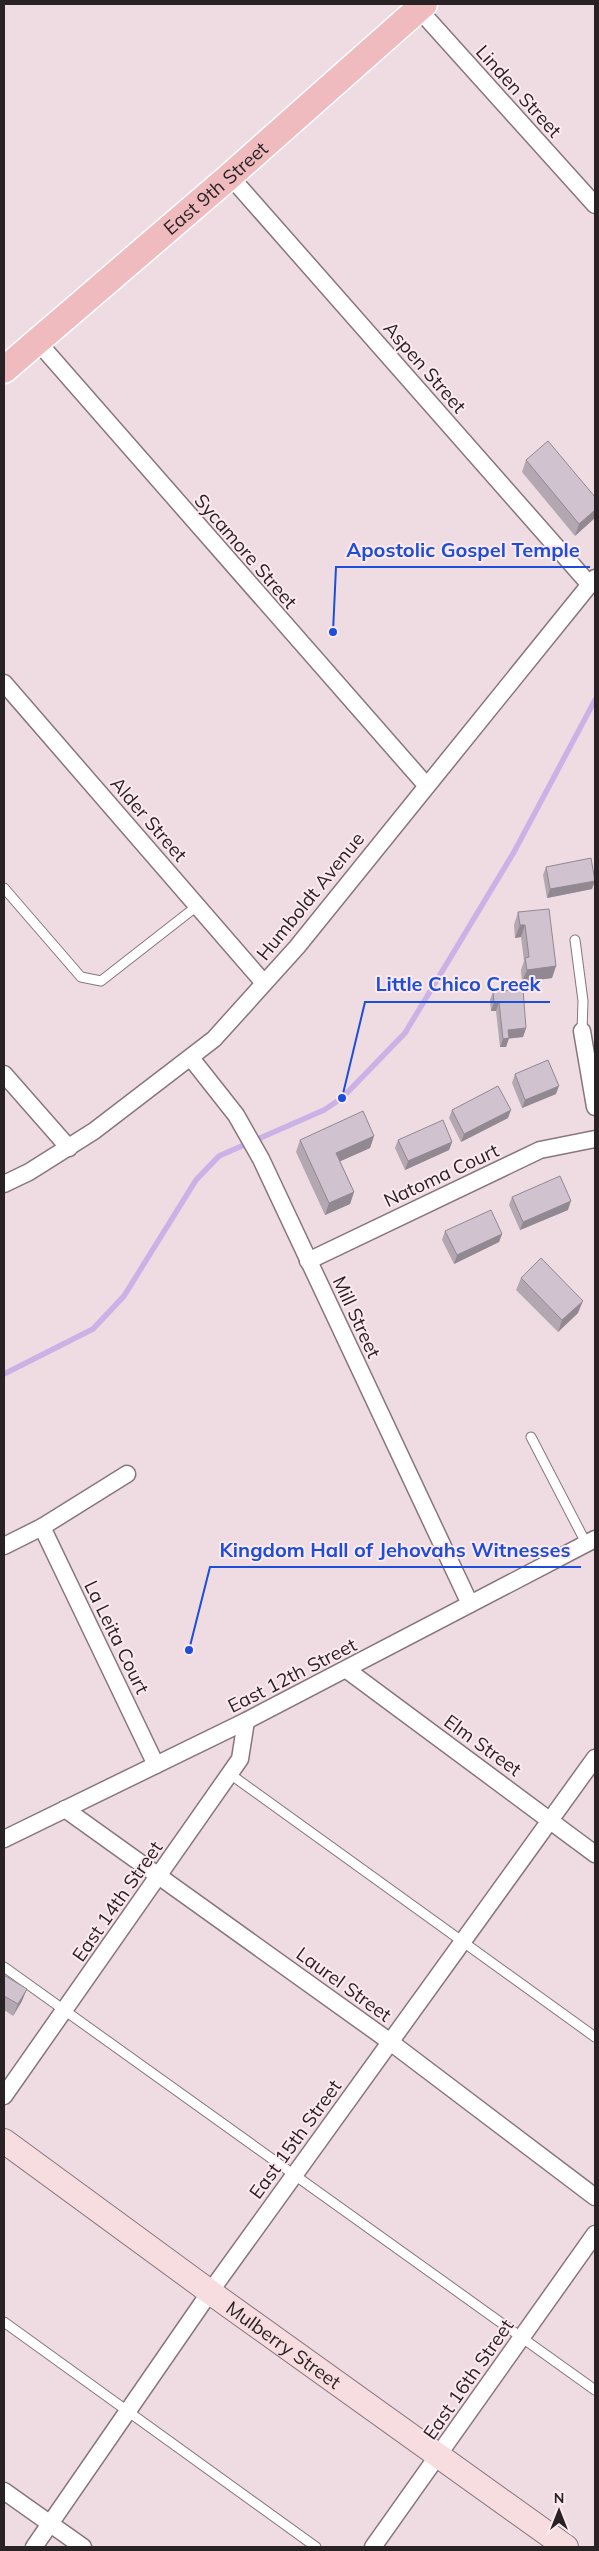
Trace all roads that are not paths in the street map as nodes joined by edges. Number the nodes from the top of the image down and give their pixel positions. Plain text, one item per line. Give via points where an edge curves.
1 (419, 5) edge
2 (230, 176) junction
3 (593, 198) edge
4 (38, 341) junction
5 (4, 370) edge
6 (592, 581) edge
7 (4, 682) edge
8 (426, 785) junction
9 (4, 888) edge
10 (198, 906) junction
11 (575, 940) dead end
12 (264, 983) junction
13 (582, 1031) joint
14 (191, 1058) junction
15 (4, 1074) edge
16 (595, 1107) edge
17 (595, 1139) edge
18 (69, 1148) junction
19 (4, 1184) edge
20 (308, 1261) junction
21 (531, 1437) dead end
22 (127, 1474) dead end
23 (42, 1527) junction
24 (590, 1541) edge
25 (4, 1546) edge
26 (470, 1604) junction
27 (347, 1670) junction
28 (246, 1721) junction
29 (595, 1758) edge
30 (156, 1765) junction
31 (230, 1774) junction
32 (64, 1809) junction
33 (551, 1820) junction
34 (4, 1839) edge
35 (595, 1854) edge
36 (160, 1876) junction
37 (462, 1941) junction
38 (4, 1967) edge
39 (64, 2010) junction
40 (595, 2037) edge
41 (389, 2041) junction
42 (4, 2096) edge
43 (4, 2141) edge
44 (294, 2174) junction
45 (595, 2197) edge
46 (595, 2234) edge
47 (210, 2292) junction
48 (4, 2322) edge
49 (522, 2337) junction
50 (595, 2390) edge
51 (128, 2412) junction
52 (439, 2456) junction
53 (4, 2491) edge
54 (51, 2525) junction
55 (34, 2547) edge
56 (83, 2547) edge
57 (316, 2547) edge
58 (374, 2547) edge
59 (566, 2547) edge

1 - 2 main road, East 9th Street
1 - 3 street, Linden Street
2 - 4 main road, East 9th Street
2 - 6 street, Aspen Street
4 - 5 main road, East 9th Street
4 - 8 street, Sycamore Street
6 - 8 street, Humboldt Avenue
7 - 10 street, Alder Street
8 - 12 street, Humboldt Avenue via 297,947
9 - 10 lane via 81,977 101,981
10 - 12 street, Alder Street
11 - 13 lane via 583,1000
12 - 14 street, Humboldt Avenue via 214,1038
13 - 16 street
14 - 18 street, Humboldt Avenue
14 - 20 street, Mill Street via 236,1114 261,1159
15 - 18 street
17 - 20 street, Natoma Court via 540,1150
18 - 19 street, Humboldt Avenue
20 - 26 street, Mill Street
21 - 24 lane
22 - 23 street
23 - 25 street
23 - 30 street, La Leita Court
24 - 26 street, East 12th Street
26 - 27 street, East 12th Street
27 - 28 street, East 12th Street
27 - 33 street, Elm Street
28 - 30 street, East 12th Street
28 - 31 street, East 14th Street via 240,1759
29 - 33 street, East 15th Street
30 - 32 street, East 12th Street
31 - 36 street, East 14th Street
31 - 37 lane
32 - 34 street, East 12th Street
32 - 36 street, Laurel Street
33 - 35 street, Elm Street
33 - 37 street, East 15th Street
36 - 39 street, East 14th Street
36 - 41 street, Laurel Street
37 - 40 lane
37 - 41 street, East 15th Street
38 - 39 lane
39 - 42 street, East 14th Street
39 - 44 lane
41 - 44 street, East 15th Street
41 - 45 street, Laurel Street
43 - 47 street, Mulberry Street
44 - 47 street, East 15th Street
44 - 49 lane
46 - 49 street, East 16th Street
47 - 51 street, East 15th Street
47 - 52 street, Mulberry Street
48 - 51 lane
49 - 50 lane
49 - 52 street, East 16th Street
51 - 54 street, East 15th Street
51 - 57 lane
52 - 58 street, East 16th Street
52 - 59 street, Mulberry Street
53 - 54 street
54 - 55 street, East 15th Street
54 - 56 street

